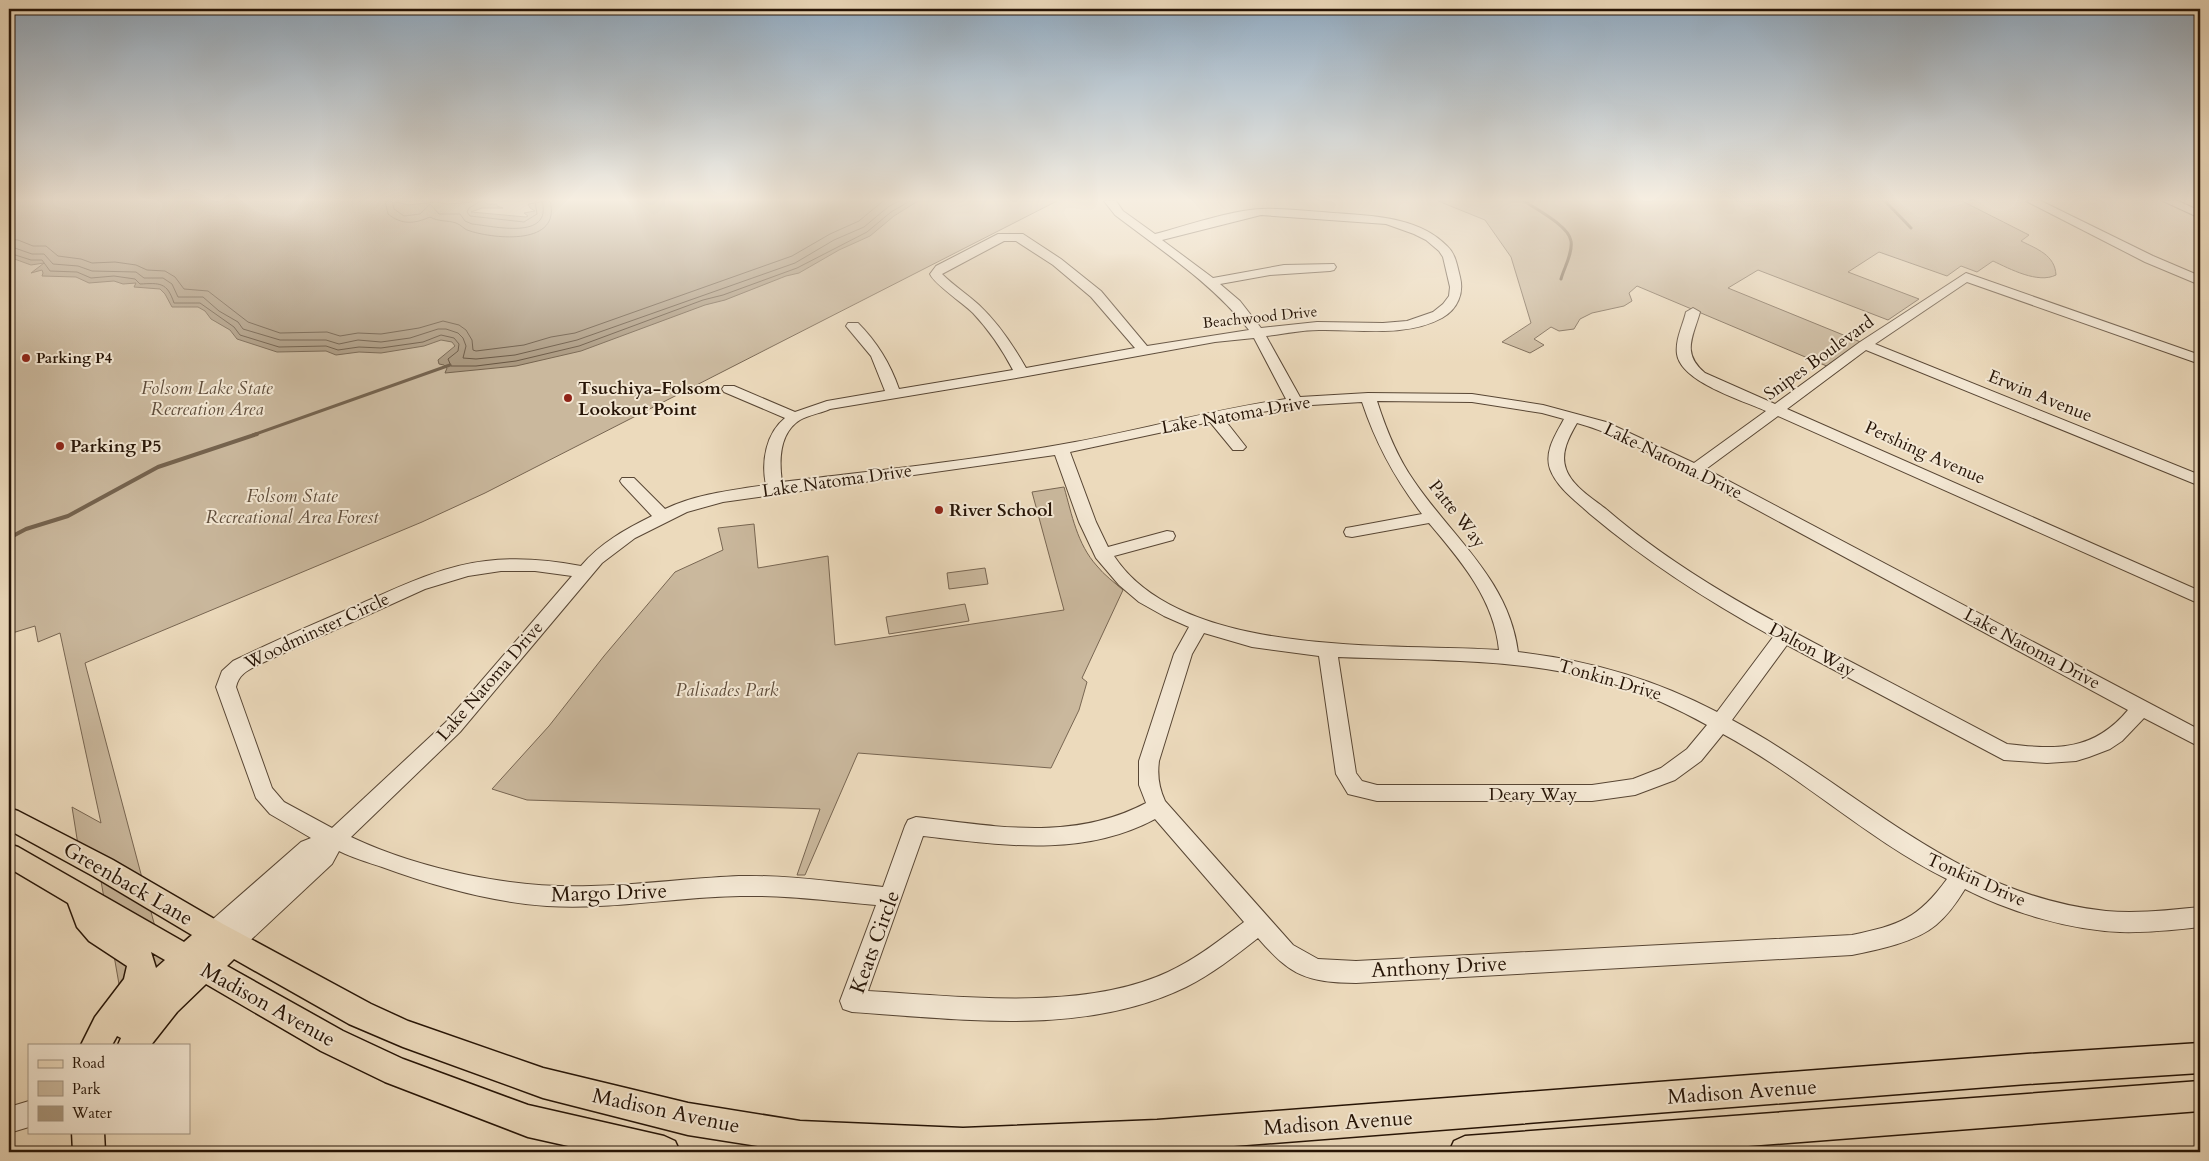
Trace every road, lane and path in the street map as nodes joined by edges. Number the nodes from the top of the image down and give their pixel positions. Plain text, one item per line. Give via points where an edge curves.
1 (967, 255) edge
2 (1047, 255) edge
3 (1176, 255) edge
4 (1448, 255) edge
5 (2141, 255) edge
6 (1330, 267) dead end
7 (2200, 281) edge
8 (1211, 282) junction
9 (1694, 312) dead end
10 (852, 326) dead end
11 (1258, 333) junction
12 (1865, 345) junction
13 (1144, 351) junction
14 (2200, 360) edge
15 (1022, 373) junction
16 (729, 389) dead end
17 (894, 393) junction
18 (1368, 397) junction
19 (1295, 402) junction
20 (1779, 410) junction
21 (1214, 416) junction
22 (1573, 417) junction
23 (795, 418) junction
24 (1238, 447) dead end
25 (1061, 449) junction
26 (1695, 470) junction
27 (628, 481) dead end
28 (2200, 481) edge
29 (775, 488) junction
30 (662, 516) junction
31 (1434, 517) junction
32 (1352, 532) dead end
33 (1167, 536) dead end
34 (1102, 554) junction
35 (584, 572) junction
36 (2200, 598) edge
37 (1199, 625) junction
38 (1784, 635) junction
39 (1328, 651) junction
40 (1509, 657) junction
41 (2141, 708) junction
42 (1721, 722) junction
43 (2200, 739) edge
44 (1158, 807) junction
45 (9, 818) edge
46 (336, 839) junction
47 (9, 855) edge
48 (1961, 877) junction
49 (78, 894) junction
50 (890, 897) junction
51 (2200, 917) edge
52 (1260, 924) junction
53 (223, 938) junction
54 (195, 964) junction
55 (96, 1044) edge
56 (107, 1044) edge
57 (134, 1044) edge
58 (2200, 1058) edge
59 (2200, 1096) edge
60 (28, 1114) edge
61 (9, 1120) edge
62 (88, 1134) edge
63 (89, 1152) edge
64 (664, 1152) edge
65 (1465, 1152) edge

1 - 15 street via 936,274 992,324 1010,348
2 - 13 street via 1096,294
3 - 8 street
4 - 11 street, Beachwood Drive via 1456,296 1448,307 1432,318 1400,326 1318,326
5 - 7 street
6 - 8 street via 1289,267
8 - 11 street via 1235,304
9 - 20 street, Pershing Avenue via 1682,354 1689,367 1707,380
10 - 17 street via 872,346 885,367
11 - 13 street, Beachwood Drive
11 - 19 street
12 - 14 street, Snipes Boulevard via 1966,277
12 - 20 street, Snipes Boulevard
12 - 28 street, Erwin Avenue
13 - 15 street, Beachwood Drive
15 - 17 street, Beachwood Drive
16 - 23 street
17 - 23 street, Beachwood Drive via 827,405
18 - 19 street, Lake Natoma Drive
18 - 22 street, Lake Natoma Drive via 1472,398
18 - 31 street, Patte Way via 1400,472
19 - 21 street, Lake Natoma Drive
20 - 26 street, Snipes Boulevard
20 - 36 street, Pershing Avenue
21 - 24 street
21 - 25 street, Lake Natoma Drive
22 - 26 street, Lake Natoma Drive via 1629,437
22 - 38 street, Dalton Way via 1557,448 1558,470 1566,481 1601,515 1669,567
23 - 29 street, Beachwood Drive via 777,436 774,448
25 - 29 street, Lake Natoma Drive
25 - 34 street, Tonkin Drive
26 - 41 street, Lake Natoma Drive
27 - 30 street
29 - 30 street, Lake Natoma Drive via 701,502
30 - 35 street, Lake Natoma Drive via 606,550
31 - 32 street
31 - 40 street, Patte Way via 1493,597 1504,623
33 - 34 street
34 - 37 street, Tonkin Drive via 1140,594
35 - 46 street, Lake Natoma Drive via 453,726
35 - 46 street, Woodminster Circle via 548,565 521,565 453,573 309,633 233,671 226,687 264,792 277,808
37 - 39 street, Tonkin Drive via 1248,640
37 - 44 street, Anthony Drive via 1183,654 1148,761 1148,784
38 - 41 street, Dalton Way via 2004,752 2052,755 2090,750 2117,735
38 - 42 street, Deary Way
39 - 40 street, Tonkin Drive
39 - 42 street, Deary Way via 1346,774 1356,788 1377,793 1592,794 1635,786 1668,774 1694,755
40 - 42 street, Tonkin Drive via 1557,664 1627,681
41 - 43 street, Lake Natoma Drive
42 - 48 street, Tonkin Drive via 1772,753 1923,858
44 - 50 street, Keats Circle via 1116,827 1066,837 1040,838 916,826
44 - 52 street, Anthony Drive
45 - 53 main road, Greenback Lane
46 - 50 street, Margo Drive via 404,866 454,881 548,896 739,886
46 - 53 street, Lake Natoma Drive via 324,857
47 - 49 main road, Greenback Lane
48 - 51 street, Tonkin Drive via 2012,899 2085,918 2127,922
48 - 52 street, Anthony Drive via 1924,921 1887,938 1852,945 1356,972 1314,971 1285,952
49 - 54 main road, Greenback Lane
49 - 55 main road via 87,918 99,932 139,958 142,964 139,981 101,1032
50 - 52 street, Keats Circle via 852,1001 988,1008 1098,1004 1139,994 1189,973
53 - 54 main road
53 - 58 main road, Madison Avenue via 360,1014 427,1042 543,1083 688,1119 800,1137 963,1144 1157,1136
54 - 56 main road via 148,996
54 - 57 main road
54 - 64 main road, Madison Avenue via 332,1041 396,1071 528,1121
59 - 65 main road, Madison Avenue
60 - 61 street
62 - 63 main road

